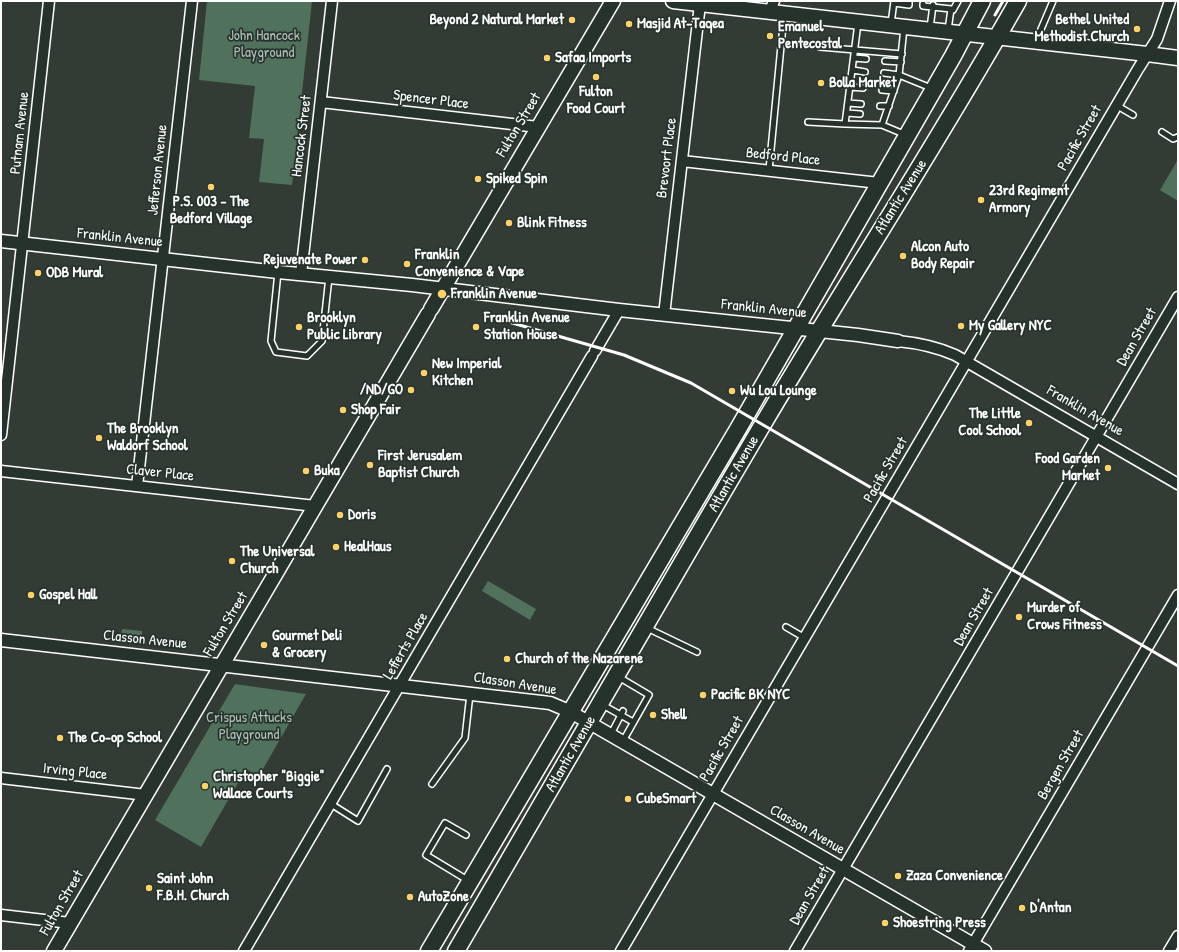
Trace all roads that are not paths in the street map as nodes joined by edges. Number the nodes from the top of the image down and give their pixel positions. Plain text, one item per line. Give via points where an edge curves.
1 (49, 1) edge
2 (192, 1) edge
3 (332, 1) edge
4 (613, 1) edge
5 (673, 1) edge
6 (958, 1) edge
7 (982, 1) edge
8 (1018, 1) edge
9 (1053, 1) edge
10 (1170, 1) edge
11 (894, 2) edge
12 (909, 2) dead end
13 (902, 3) edge
14 (700, 4) junction
15 (923, 4) dead end
16 (772, 6) edge
17 (933, 6) junction
18 (951, 9) junction
19 (785, 13) junction
20 (858, 21) junction
21 (898, 26) junction
22 (930, 30) junction
23 (948, 32) junction
24 (965, 34) junction
25 (998, 37) junction
26 (1035, 42) junction
27 (820, 47) dead end
28 (855, 48) junction
29 (902, 54) junction
30 (1148, 54) junction
31 (854, 58) junction
32 (1178, 58) edge
33 (866, 60) dead end
34 (885, 61) dead end
35 (901, 62) junction
36 (853, 70) junction
37 (865, 72) dead end
38 (884, 73) dead end
39 (899, 75) junction
40 (850, 87) junction
41 (863, 88) dead end
42 (934, 89) junction
43 (882, 90) dead end
44 (894, 91) junction
45 (321, 102) junction
46 (848, 103) junction
47 (861, 104) dead end
48 (1116, 105) junction
49 (880, 106) dead end
50 (888, 106) junction
51 (846, 113) junction
52 (860, 114) dead end
53 (1133, 115) dead end
54 (808, 122) dead end
55 (845, 124) junction
56 (882, 126) junction
57 (538, 128) junction
58 (1162, 132) dead end
59 (907, 135) junction
60 (1178, 137) edge
61 (682, 161) junction
62 (769, 170) junction
63 (879, 184) junction
64 (1, 241) edge
65 (23, 244) junction
66 (163, 259) junction
67 (278, 272) junction
68 (301, 274) junction
69 (329, 277) junction
70 (442, 289) junction
71 (1178, 297) edge
72 (619, 310) junction
73 (664, 315) junction
74 (795, 328) junction
75 (820, 331) junction
76 (898, 341) joint
77 (967, 361) junction
78 (1, 435) edge
79 (1097, 437) junction
80 (1, 471) edge
81 (1178, 484) edge
82 (137, 486) junction
83 (315, 506) junction
84 (1178, 595) edge
85 (644, 627) junction
86 (786, 627) dead end
87 (805, 638) junction
88 (1, 640) edge
89 (697, 652) dead end
90 (221, 665) junction
91 (616, 675) junction
92 (401, 685) junction
93 (636, 687) junction
94 (642, 690) junction
95 (470, 693) junction
96 (632, 693) dead end
97 (638, 696) dead end
98 (601, 704) junction
99 (569, 711) junction
100 (622, 713) junction
101 (633, 722) junction
102 (590, 723) junction
103 (610, 735) junction
104 (622, 742) junction
105 (387, 769) dead end
106 (1, 778) edge
107 (432, 784) dead end
108 (146, 795) junction
109 (713, 795) junction
110 (331, 804) junction
111 (466, 835) dead end
112 (843, 870) junction
113 (470, 881) junction
114 (1, 915) edge
115 (70, 923) junction
116 (1178, 936) edge
117 (971, 947) edge
118 (57, 950) edge
119 (244, 951) edge
120 (429, 951) edge
121 (456, 951) edge
122 (621, 951) edge
123 (795, 951) edge
124 (985, 951) edge
125 (1169, 951) edge

1 - 65 street, Putnam Avenue
2 - 66 street, Jefferson Avenue
3 - 45 street, Hancock Street
4 - 57 main road, Fulton Street
5 - 14 main road
6 - 18 lane via 953,10
7 - 24 main road, Atlantic Avenue
8 - 25 main road, Atlantic Avenue
9 - 26 lane
10 - 30 street, Pacific Street via 1157,39
11 - 13 lane
11 - 21 lane
12 - 13 lane
14 - 16 main road
14 - 61 street, Brevoort Place
15 - 17 lane
16 - 19 main road
17 - 18 lane
17 - 22 lane
18 - 23 lane
19 - 20 main road
19 - 62 lane
20 - 21 main road
20 - 28 lane
21 - 22 main road
21 - 29 lane
22 - 23 main road
23 - 24 main road
24 - 25 main road
24 - 42 main road, Atlantic Avenue
25 - 26 main road
25 - 75 main road, Atlantic Avenue
26 - 30 main road
27 - 28 lane
28 - 29 lane
28 - 31 lane
29 - 35 lane
30 - 32 main road
30 - 48 street, Pacific Street
31 - 33 lane
31 - 36 lane
34 - 35 lane
35 - 39 lane
36 - 37 lane
36 - 40 lane
38 - 39 lane
39 - 42 lane
39 - 44 lane
40 - 41 lane
40 - 46 lane
42 - 59 main road, Atlantic Avenue
43 - 44 lane
44 - 50 lane
45 - 57 street, Spencer Place
45 - 68 street, Hancock Street
46 - 47 lane
46 - 51 lane
48 - 53 lane
48 - 77 street, Pacific Street
49 - 50 lane
50 - 56 lane via 882,116
51 - 52 lane
51 - 55 lane
54 - 55 lane
55 - 56 lane
56 - 59 lane
57 - 70 main road, Fulton Street
58 - 60 lane via 1173,139
59 - 63 main road, Atlantic Avenue
61 - 62 street, Bedford Place
61 - 73 street, Brevoort Place
62 - 63 street, Bedford Place
63 - 74 main road, Atlantic Avenue
64 - 65 street, Franklin Avenue
65 - 66 street, Franklin Avenue
65 - 78 street, Putnam Avenue
66 - 67 street, Franklin Avenue
66 - 82 street, Jefferson Avenue
67 - 68 street, Franklin Avenue
67 - 69 lane via 271,341 276,352 307,356 322,341
68 - 69 street, Franklin Avenue
69 - 70 street, Franklin Avenue
70 - 72 street, Franklin Avenue
70 - 83 main road, Fulton Street
71 - 79 street, Dean Street
72 - 73 street, Franklin Avenue
72 - 92 street, Lefferts Place
73 - 74 street, Franklin Avenue
74 - 75 street, Franklin Avenue
74 - 99 main road, Atlantic Avenue via 624,623
75 - 76 street, Franklin Avenue
75 - 85 main road, Atlantic Avenue
76 - 77 street, Franklin Avenue via 943,350
77 - 79 street, Franklin Avenue
77 - 87 street, Pacific Street
79 - 81 street, Franklin Avenue
79 - 112 street, Dean Street
80 - 82 street, Claver Place
82 - 83 street, Claver Place
83 - 90 main road, Fulton Street
84 - 117 street, Bergen Street
85 - 89 lane
85 - 91 main road, Atlantic Avenue
86 - 87 lane
87 - 109 street, Pacific Street
88 - 90 street, Classon Avenue
90 - 92 street, Classon Avenue
90 - 108 main road, Fulton Street
91 - 93 lane
91 - 98 main road, Atlantic Avenue
92 - 95 street, Classon Avenue
92 - 110 street, Lefferts Place
93 - 94 lane
93 - 96 lane
94 - 97 lane
94 - 101 lane via 649,695
95 - 99 street, Classon Avenue via 544,701
95 - 107 lane via 464,738
98 - 100 lane
98 - 102 main road, Atlantic Avenue
99 - 102 street, Classon Avenue
99 - 113 main road, Atlantic Avenue
100 - 101 lane
100 - 103 lane
101 - 104 lane
102 - 103 street, Classon Avenue
102 - 121 main road, Atlantic Avenue
103 - 104 street, Classon Avenue
104 - 109 street, Classon Avenue
105 - 110 lane via 358,821
106 - 108 street, Irving Place
108 - 115 main road, Fulton Street
109 - 112 street, Classon Avenue
109 - 122 street, Pacific Street
110 - 119 street, Lefferts Place
111 - 113 lane via 445,823 426,855
112 - 117 street, Classon Avenue
112 - 123 street, Dean Street
113 - 120 main road, Atlantic Avenue
114 - 115 street
115 - 118 main road, Fulton Street
116 - 125 street
117 - 124 street, Classon Avenue

